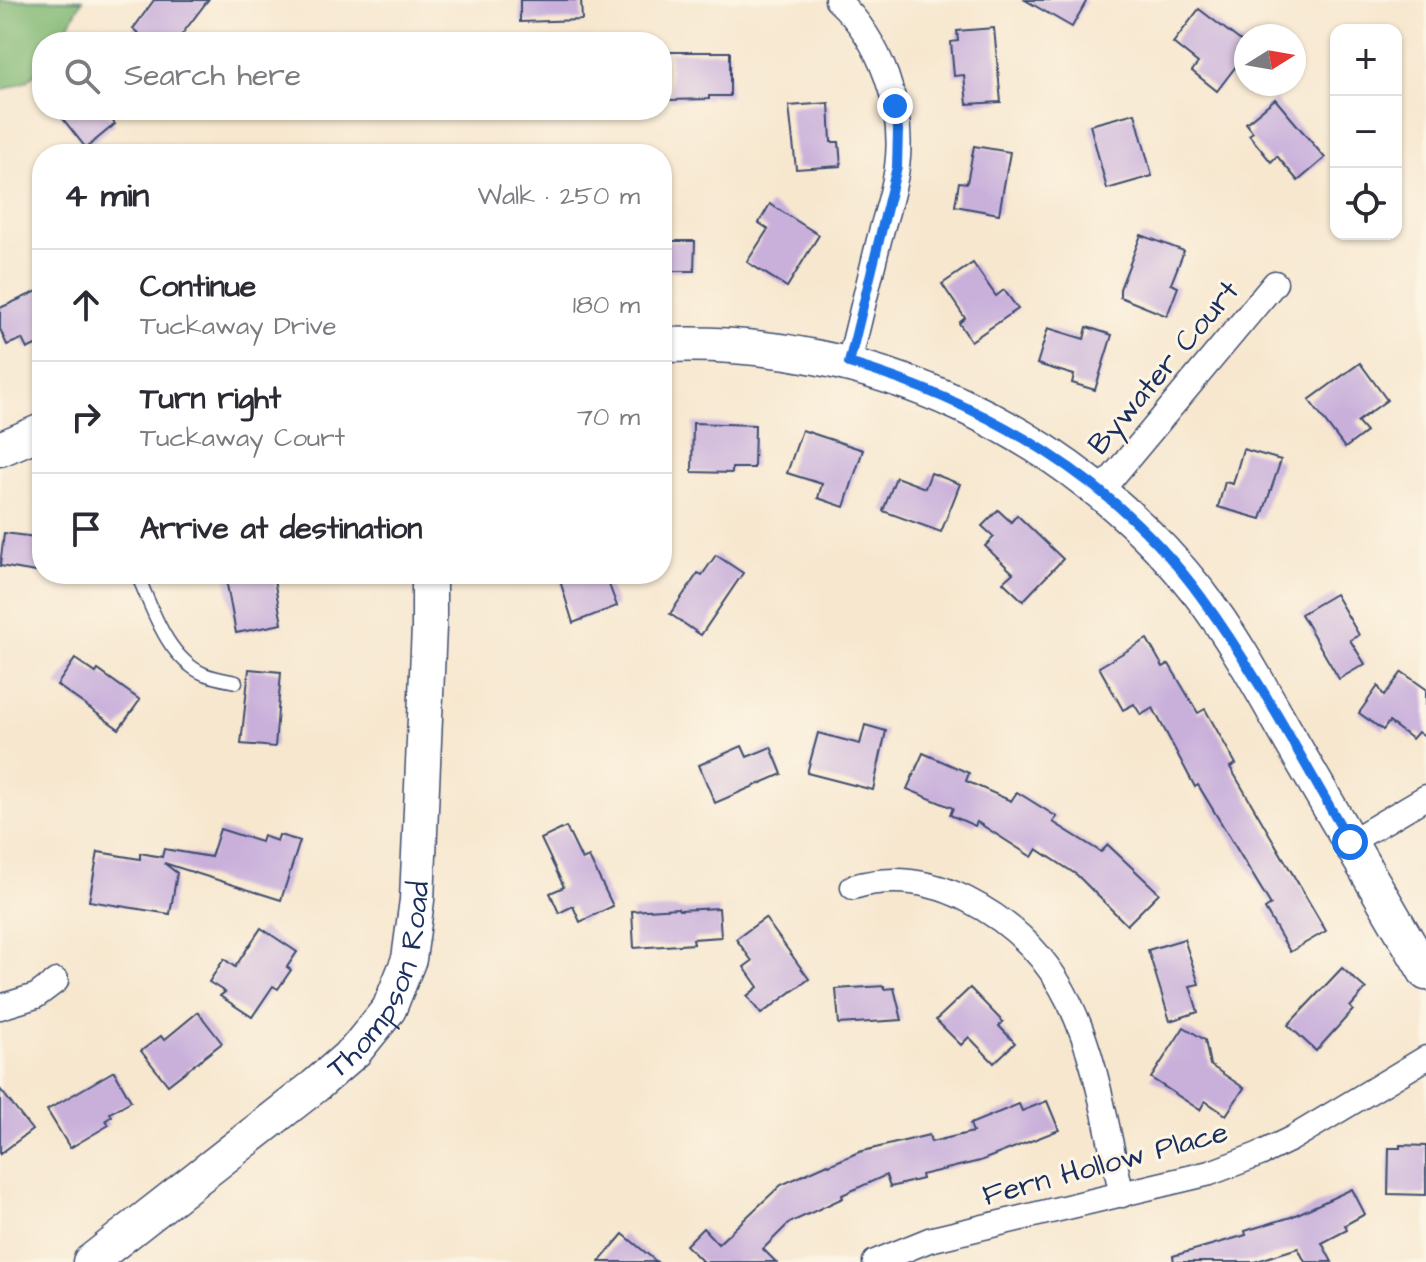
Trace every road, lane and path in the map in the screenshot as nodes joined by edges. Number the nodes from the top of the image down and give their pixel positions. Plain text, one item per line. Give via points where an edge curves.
1 (837, 0) edge
2 (1275, 283) dead end
3 (672, 344) edge
4 (849, 363) junction
5 (32, 435) edge
6 (0, 449) edge
7 (1101, 491) junction
8 (142, 584) edge
9 (429, 584) edge
10 (236, 682) dead end
11 (1426, 797) edge
12 (1350, 842) junction
13 (853, 887) dead end
14 (1426, 973) edge
15 (56, 981) dead end
16 (0, 1007) edge
17 (1426, 1058) edge
18 (1122, 1195) junction
19 (90, 1262) edge
20 (875, 1262) edge

1 - 4 street via 870,41 884,69 898,130 897,167
2 - 7 street, Bywater Court
3 - 4 street via 743,345
4 - 7 street via 971,408 1020,434
5 - 6 street
7 - 12 street via 1148,535 1208,605
8 - 10 lane via 165,635 184,660 204,674
9 - 19 street, Thompson Road via 417,900 409,959 389,1009 355,1051 315,1086
11 - 12 street
12 - 14 street
13 - 18 street via 894,880 954,893 992,912 1040,955 1074,1007 1085,1039
15 - 16 street via 36,996
17 - 18 street, Fern Hollow Place via 1260,1154
18 - 20 street, Fern Hollow Place via 929,1240

